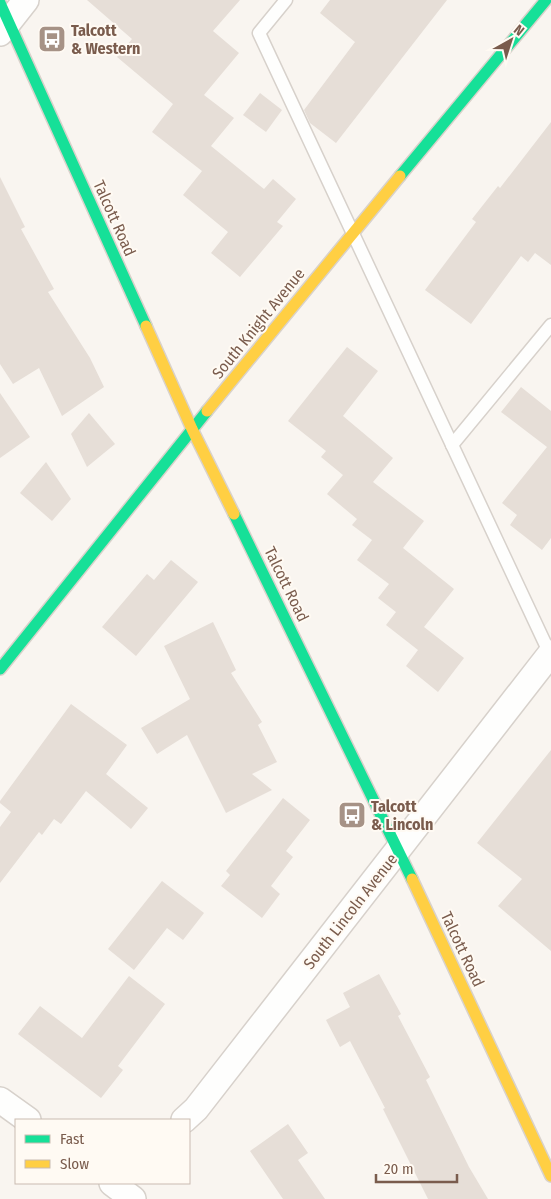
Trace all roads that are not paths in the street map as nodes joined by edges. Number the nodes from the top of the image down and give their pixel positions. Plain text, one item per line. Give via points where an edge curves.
1 (26, 0) edge
2 (286, 0) edge
3 (546, 0) edge
4 (3, 19) edge
5 (352, 233) junction
6 (551, 325) edge
7 (192, 429) junction
8 (452, 445) junction
9 (551, 654) edge
10 (0, 669) edge
11 (398, 848) junction
12 (0, 1100) edge
13 (27, 1119) edge
14 (185, 1119) edge
15 (551, 1176) edge

1 - 4 street
2 - 5 lane via 259,34
3 - 5 street, South Knight Avenue
4 - 7 street, Talcott Road
5 - 7 street, South Knight Avenue
5 - 8 lane
6 - 8 lane
7 - 10 street, South Knight Avenue
7 - 11 street, Talcott Road
8 - 9 lane
9 - 11 street, South Lincoln Avenue
11 - 14 street, South Lincoln Avenue
11 - 15 street, Talcott Road
12 - 13 street

